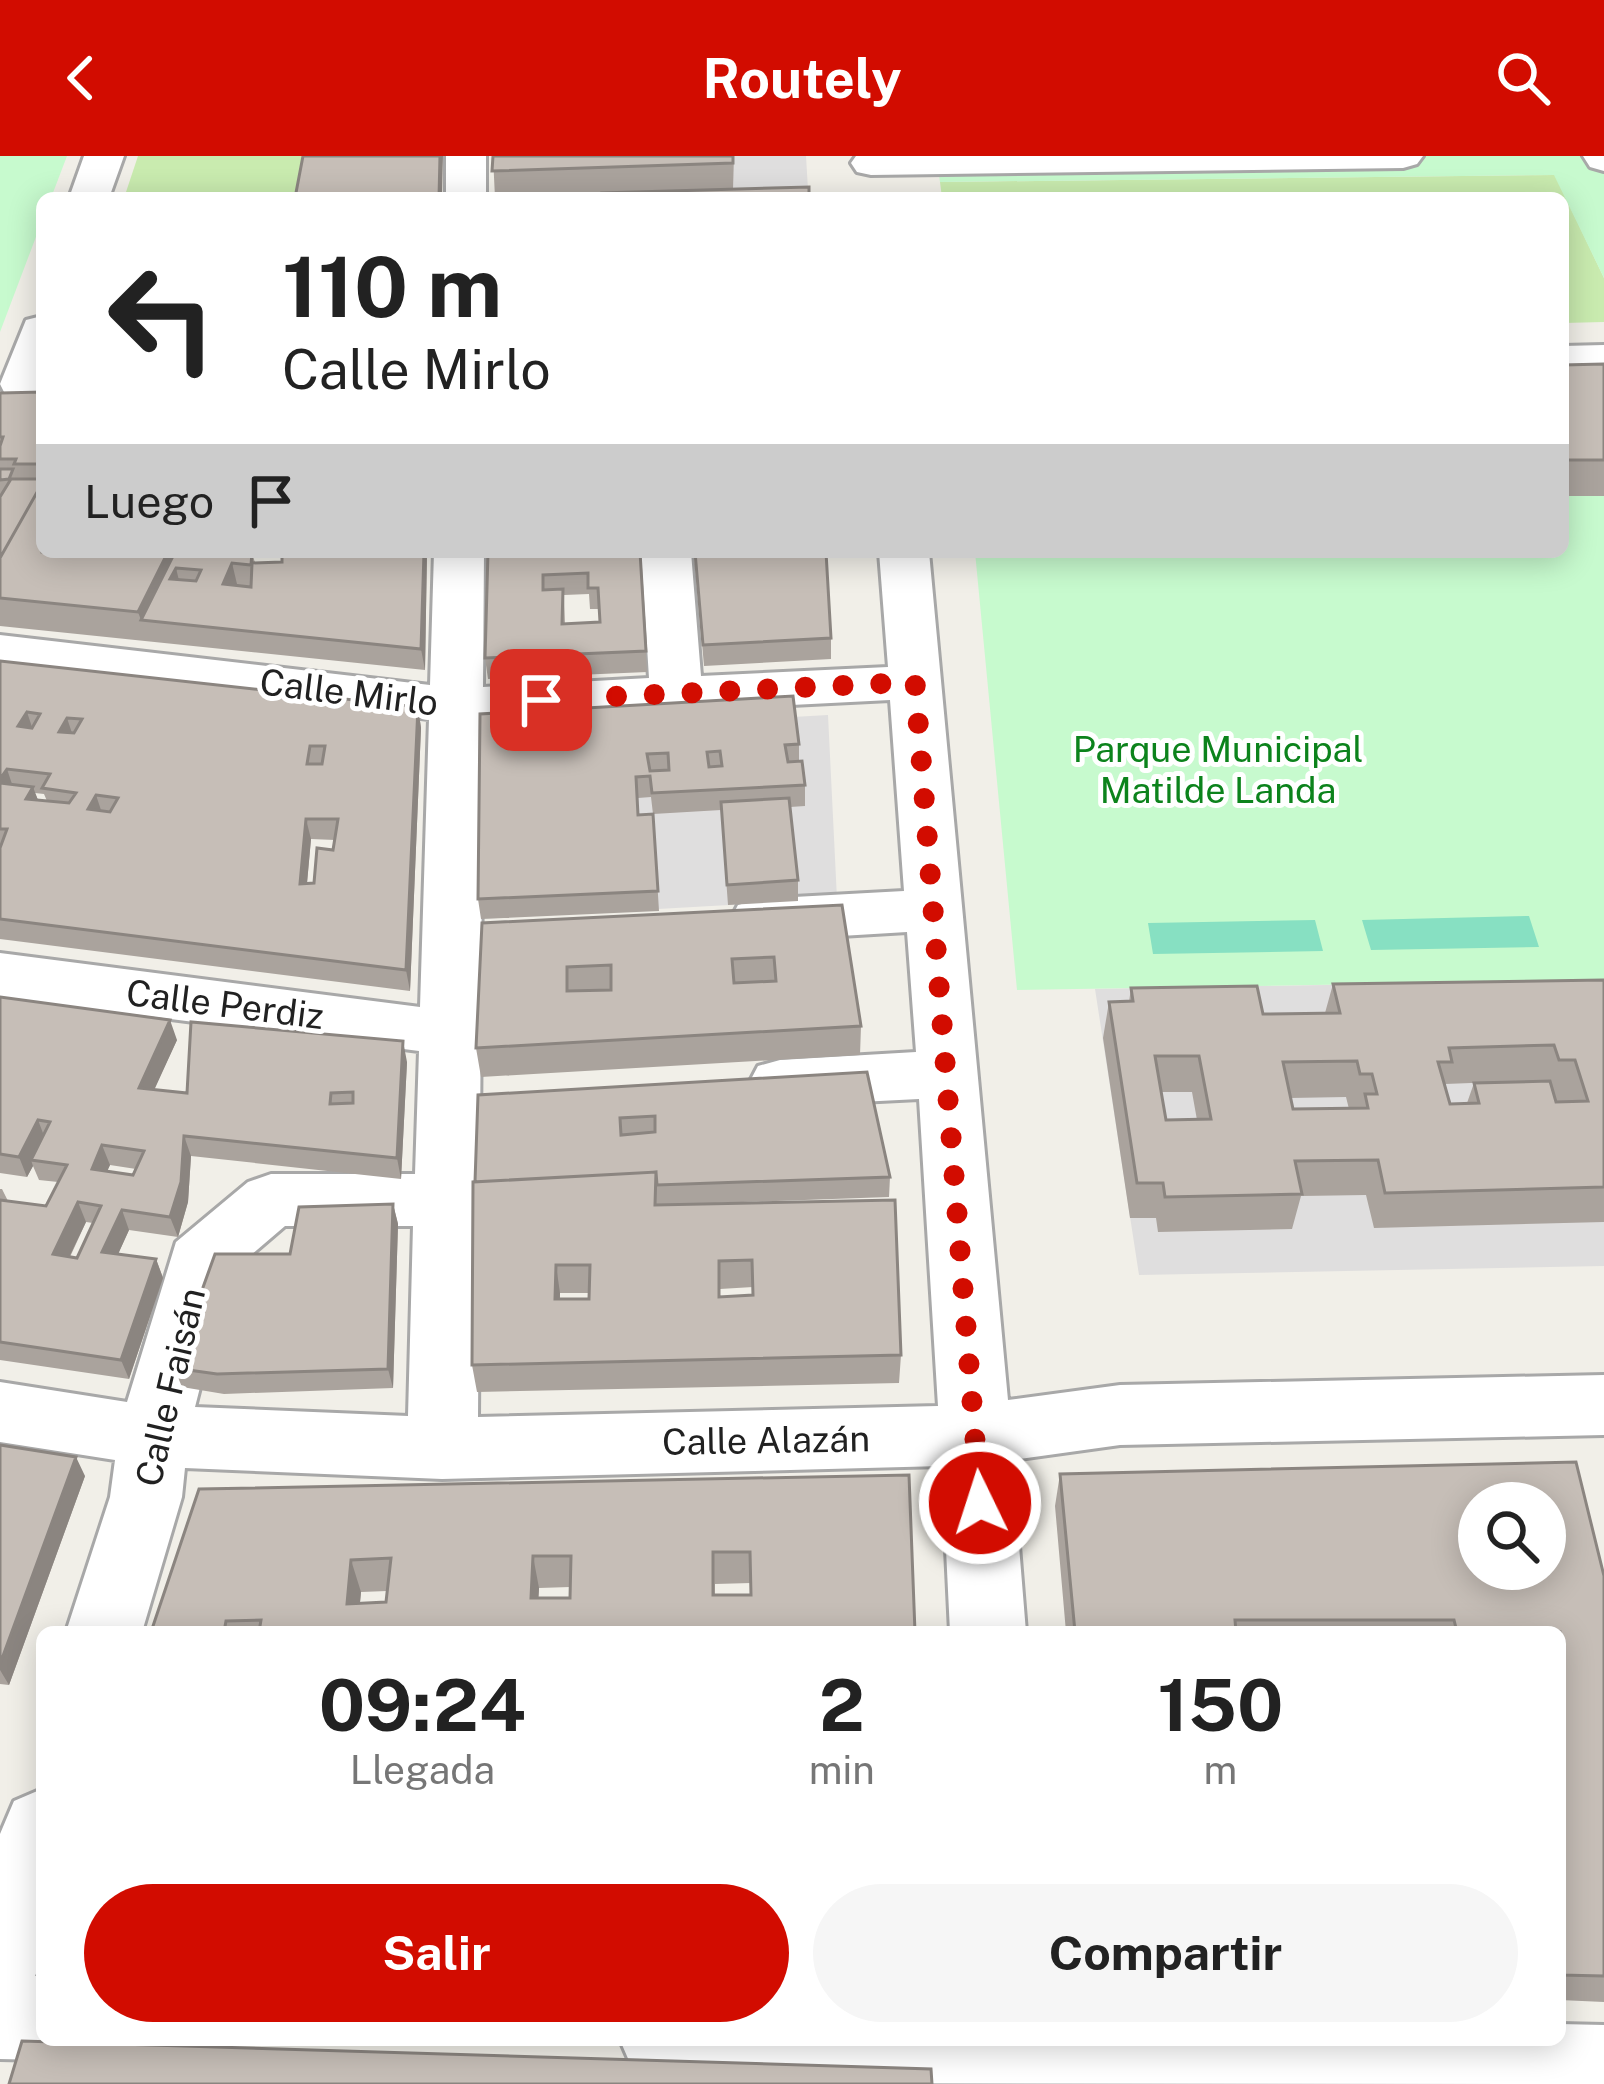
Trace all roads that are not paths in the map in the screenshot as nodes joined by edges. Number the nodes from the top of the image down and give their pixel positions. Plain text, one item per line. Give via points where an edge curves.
1 (104, 156) edge
2 (466, 156) edge
3 (1403, 156) edge
4 (871, 172) edge
5 (91, 192) edge
6 (466, 192) edge
7 (36, 345) edge
8 (1569, 358) edge
9 (1604, 358) edge
10 (21, 386) edge
11 (459, 558) edge
12 (666, 558) edge
13 (905, 558) edge
14 (0, 651) edge
15 (915, 682) junction
16 (676, 694) junction
17 (457, 705) junction
18 (934, 910) junction
19 (705, 923) edge
20 (0, 975) edge
21 (450, 1034) junction
22 (948, 1074) junction
23 (734, 1085) edge
24 (447, 1200) junction
25 (1604, 1405) edge
26 (0, 1412) edge
27 (975, 1435) junction
28 (153, 1436) junction
29 (442, 1448) junction
30 (106, 1626) edge
31 (988, 1626) edge
32 (36, 1847) edge
33 (0, 1960) edge
34 (0, 2017) edge
35 (36, 2018) edge
36 (775, 2046) edge
37 (1018, 2059) edge
38 (1604, 2068) edge

1 - 5 street
2 - 6 street
3 - 4 street
7 - 10 street
8 - 9 street
11 - 17 street
12 - 16 street
13 - 15 street
14 - 17 street, Calle Mirlo
15 - 16 street, Calle Mirlo
15 - 18 street
16 - 17 street, Calle Mirlo
17 - 21 street via 475,936
18 - 19 street
18 - 22 street
20 - 21 street, Calle Perdiz
21 - 24 street via 472,1099
22 - 23 street
22 - 27 street
24 - 28 street, Calle Faisán via 271,1200 199,1262
24 - 29 street
25 - 27 street, Calle Alazán via 1120,1415
26 - 28 street, Calle Alazán
27 - 29 street, Calle Alazán
27 - 31 street
28 - 29 street, Calle Alazán
28 - 30 street, Calle Faisán via 146,1497
32 - 33 street
34 - 35 street
36 - 37 street
37 - 38 street

